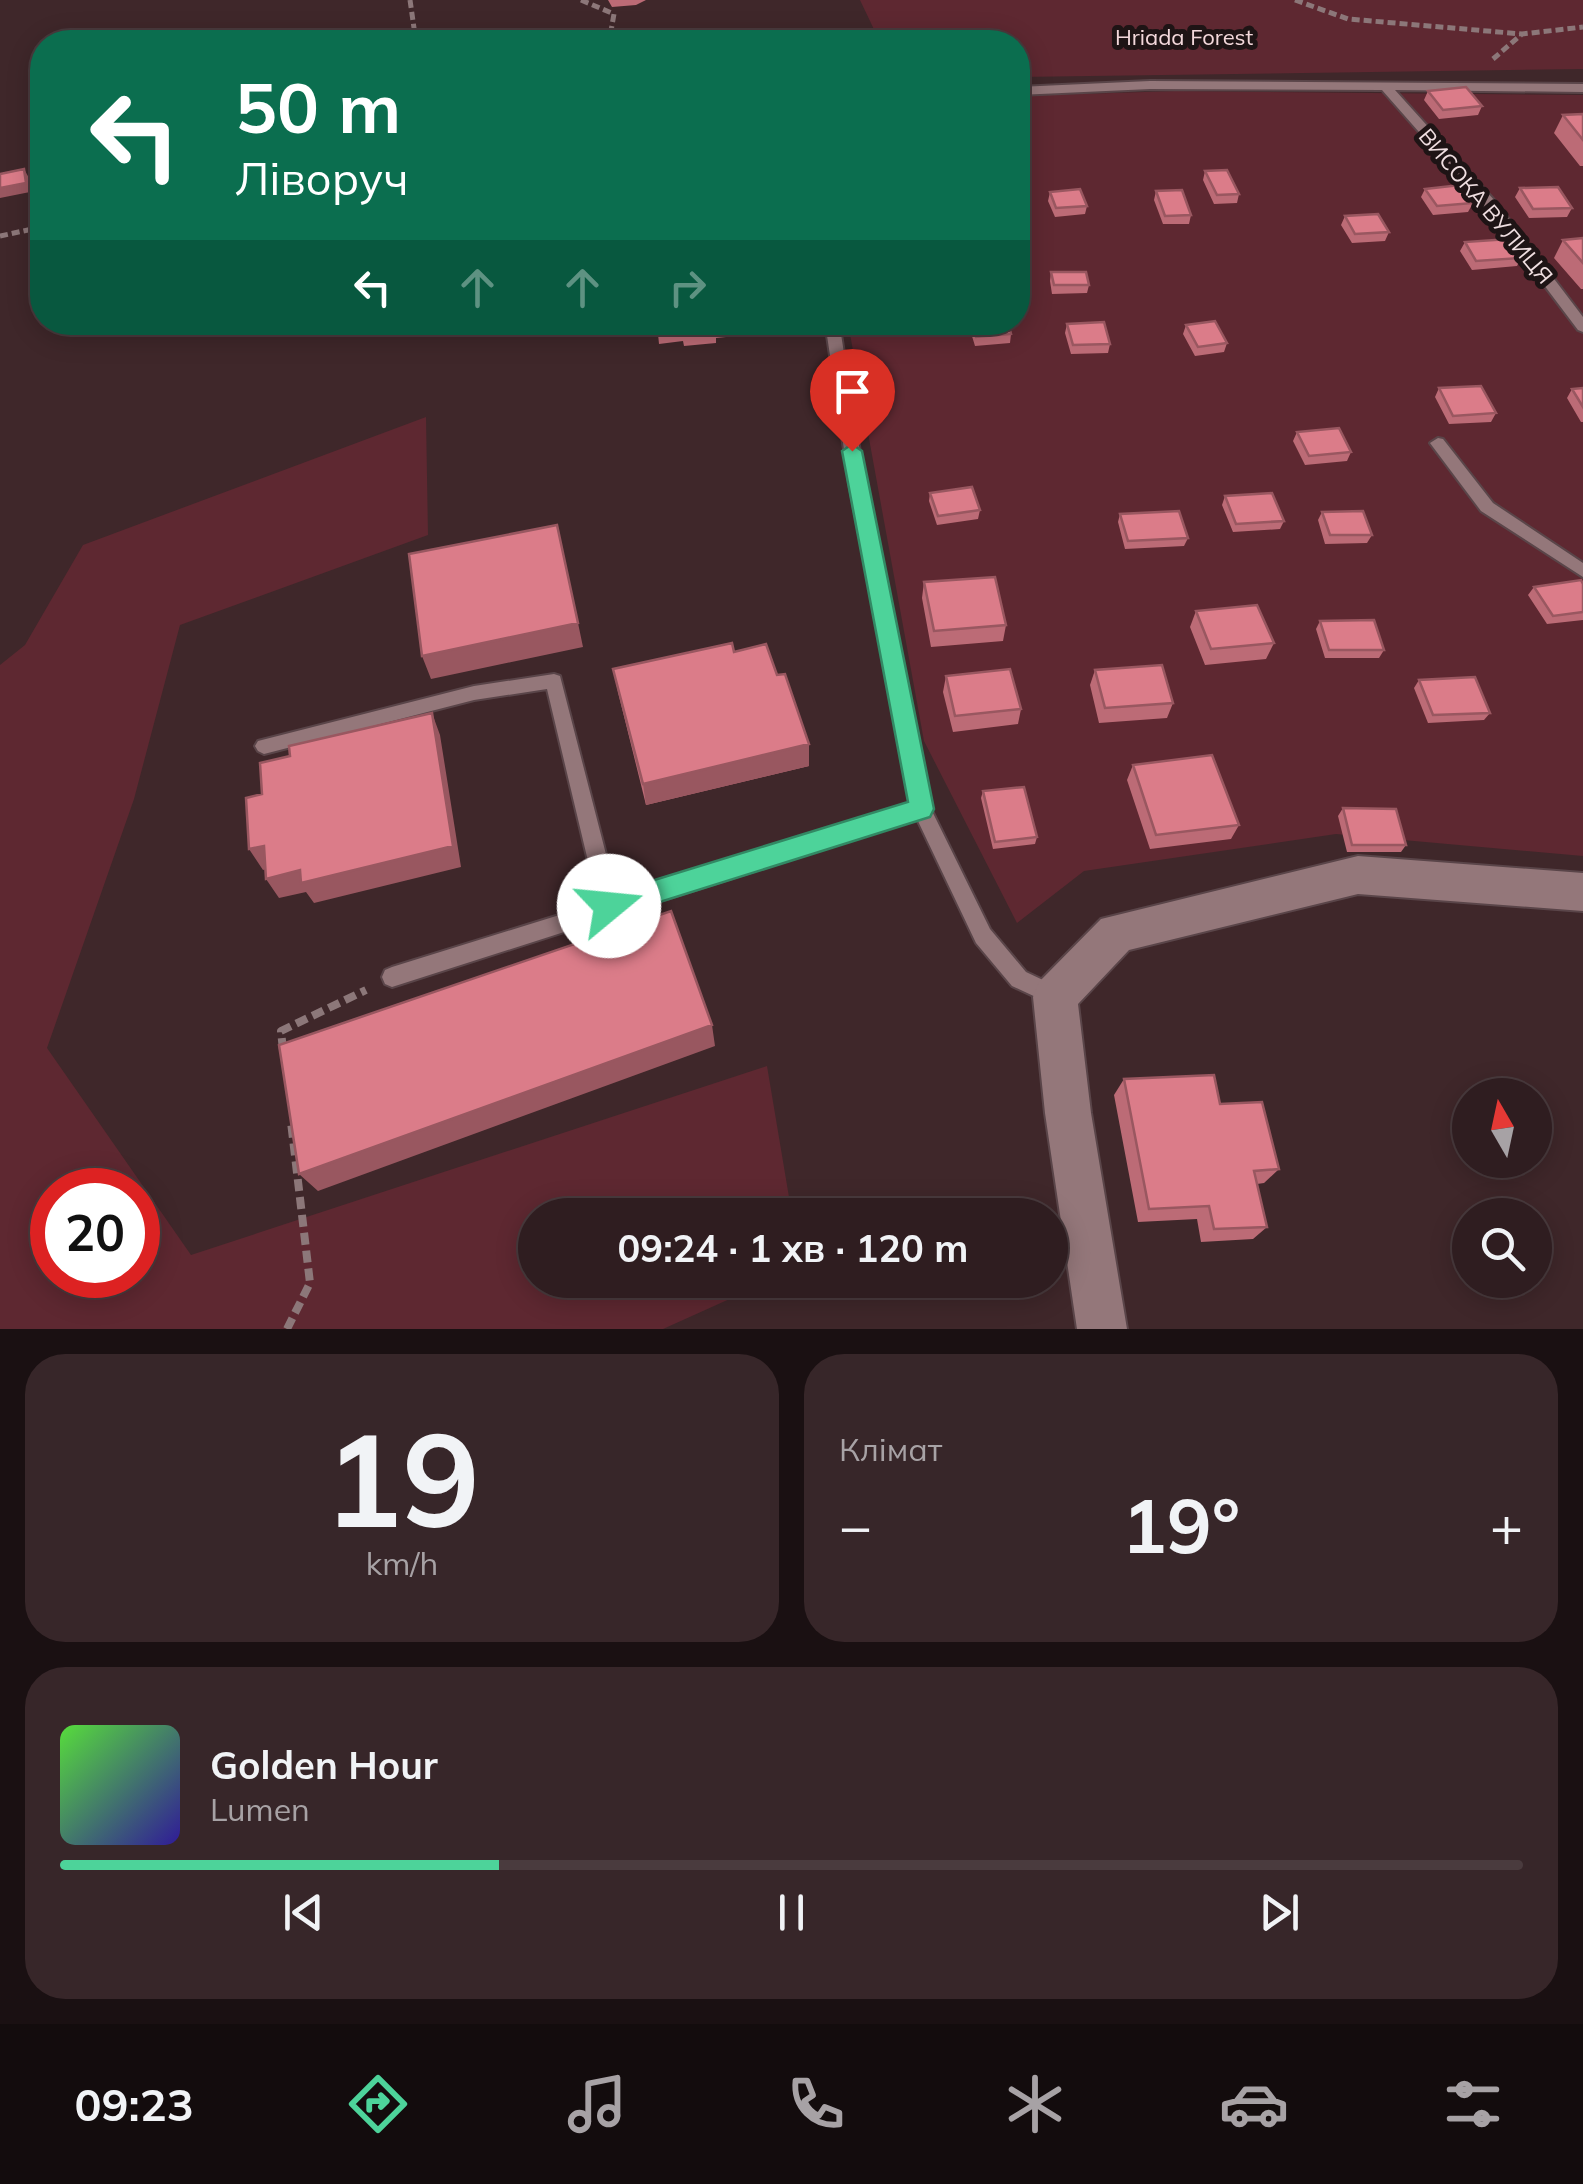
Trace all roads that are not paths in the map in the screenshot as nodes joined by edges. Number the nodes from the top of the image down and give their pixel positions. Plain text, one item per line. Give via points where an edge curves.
1 (1386, 88) junction
2 (1583, 88) edge
3 (1030, 90) edge
4 (1583, 327) edge
5 (834, 335) edge
6 (1438, 443) dead end
7 (1583, 571) edge
8 (264, 746) dead end
9 (922, 809) junction
10 (1580, 898) edge
11 (609, 906) junction
12 (392, 977) road end
13 (1055, 997) junction
14 (1102, 1329) edge

1 - 2 lane
1 - 3 lane
1 - 4 lane, ВИСОКА ВУЛИЦЯ via 1490,204
5 - 9 lane
6 - 7 lane via 1487,507
8 - 11 lane via 474,693 554,681
9 - 11 lane
9 - 13 lane via 982,936 1019,979
10 - 13 street via 1358,875 1116,933
11 - 12 lane
13 - 14 street

